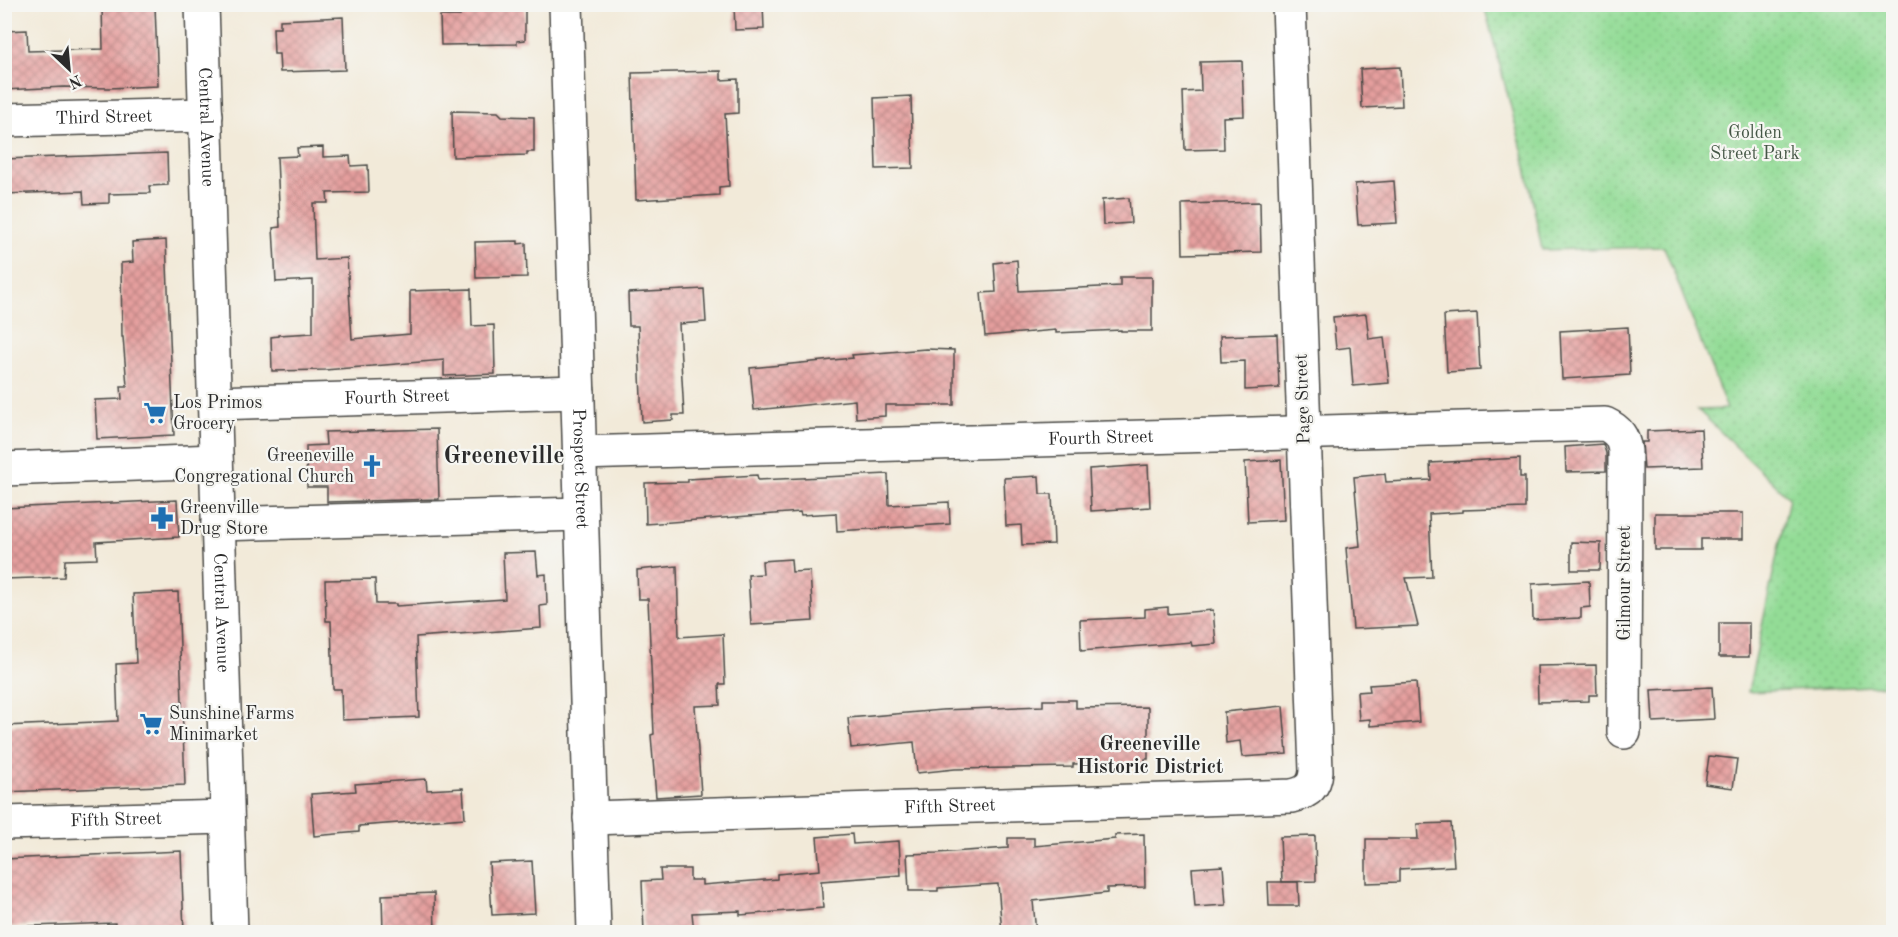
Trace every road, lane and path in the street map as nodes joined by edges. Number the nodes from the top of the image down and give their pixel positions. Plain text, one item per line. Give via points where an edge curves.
1 (202, 4) edge
2 (566, 4) edge
3 (1289, 4) edge
4 (206, 115) junction
5 (4, 120) edge
6 (578, 392) junction
7 (215, 404) junction
8 (1304, 432) junction
9 (1620, 434) joint
10 (579, 453) junction
11 (216, 460) junction
12 (4, 469) edge
13 (581, 514) junction
14 (218, 524) junction
15 (1624, 732) dead end
16 (1307, 791) joint
17 (227, 817) junction
18 (590, 818) junction
19 (4, 824) edge
20 (231, 933) edge
21 (594, 933) edge

1 - 4 street, Central Avenue
2 - 6 street, Prospect Street
3 - 8 street, Page Street
4 - 5 street, Third Street
4 - 7 street, Central Avenue
6 - 7 street, Fourth Street
6 - 10 street, Prospect Street
7 - 11 street, Central Avenue
8 - 9 street, Fourth Street via 1596,424
8 - 10 street, Fourth Street
8 - 16 street, Page Street via 1316,771
9 - 15 street, Gilmour Street via 1625,451
10 - 13 street, Prospect Street
11 - 12 street
11 - 14 street, Central Avenue
13 - 14 street
13 - 18 street, Prospect Street
14 - 17 street, Central Avenue
16 - 18 street, Fifth Street via 1292,796
17 - 19 street, Fifth Street
17 - 20 street, Central Avenue
18 - 21 street, Prospect Street

